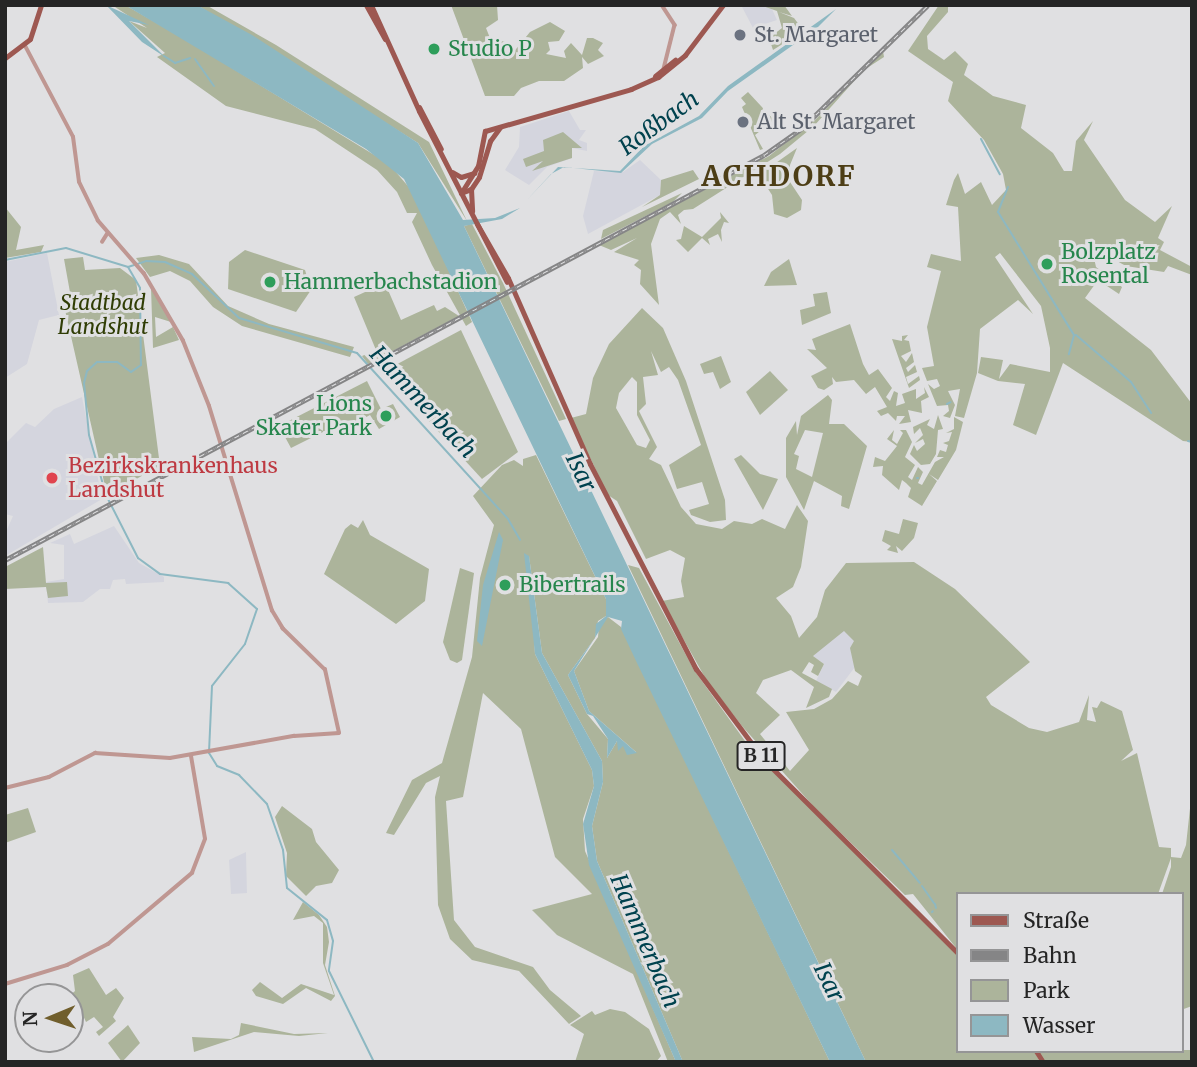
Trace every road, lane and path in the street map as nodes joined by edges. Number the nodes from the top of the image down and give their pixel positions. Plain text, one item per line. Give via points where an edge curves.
1 (41, 5) edge
2 (368, 5) edge
3 (662, 5) edge
4 (723, 5) edge
5 (25, 46) junction
6 (5, 58) edge
7 (664, 69) junction
8 (500, 127) junction
9 (485, 131) junction
10 (488, 152) junction
11 (451, 171) junction
12 (474, 173) junction
13 (471, 189) junction
14 (461, 193) junction
15 (472, 215) junction
16 (107, 234) junction
17 (102, 242) dead end
18 (191, 756) junction
19 (5, 788) edge
20 (956, 951) edge
21 (5, 984) edge

1 - 5 main road
2 - 11 main road
3 - 7 street via 675,25
4 - 7 main road via 691,47
5 - 6 main road
5 - 16 street via 72,137 79,182
7 - 8 main road via 632,89
8 - 9 main road
8 - 10 main road
9 - 10 main road
9 - 12 main road
10 - 13 main road
11 - 12 main road via 461,177
11 - 14 main road, B 11
12 - 14 main road
13 - 14 main road
13 - 15 main road
14 - 15 main road, B 11
15 - 20 main road, B 11 via 590,464 696,669 764,760
16 - 17 street
16 - 18 street via 163,303 197,373 272,611 283,629 325,670 339,733 294,736
18 - 19 street via 135,758 94,752 49,776
18 - 21 street via 205,839 192,873 130,928 96,951 49,972

